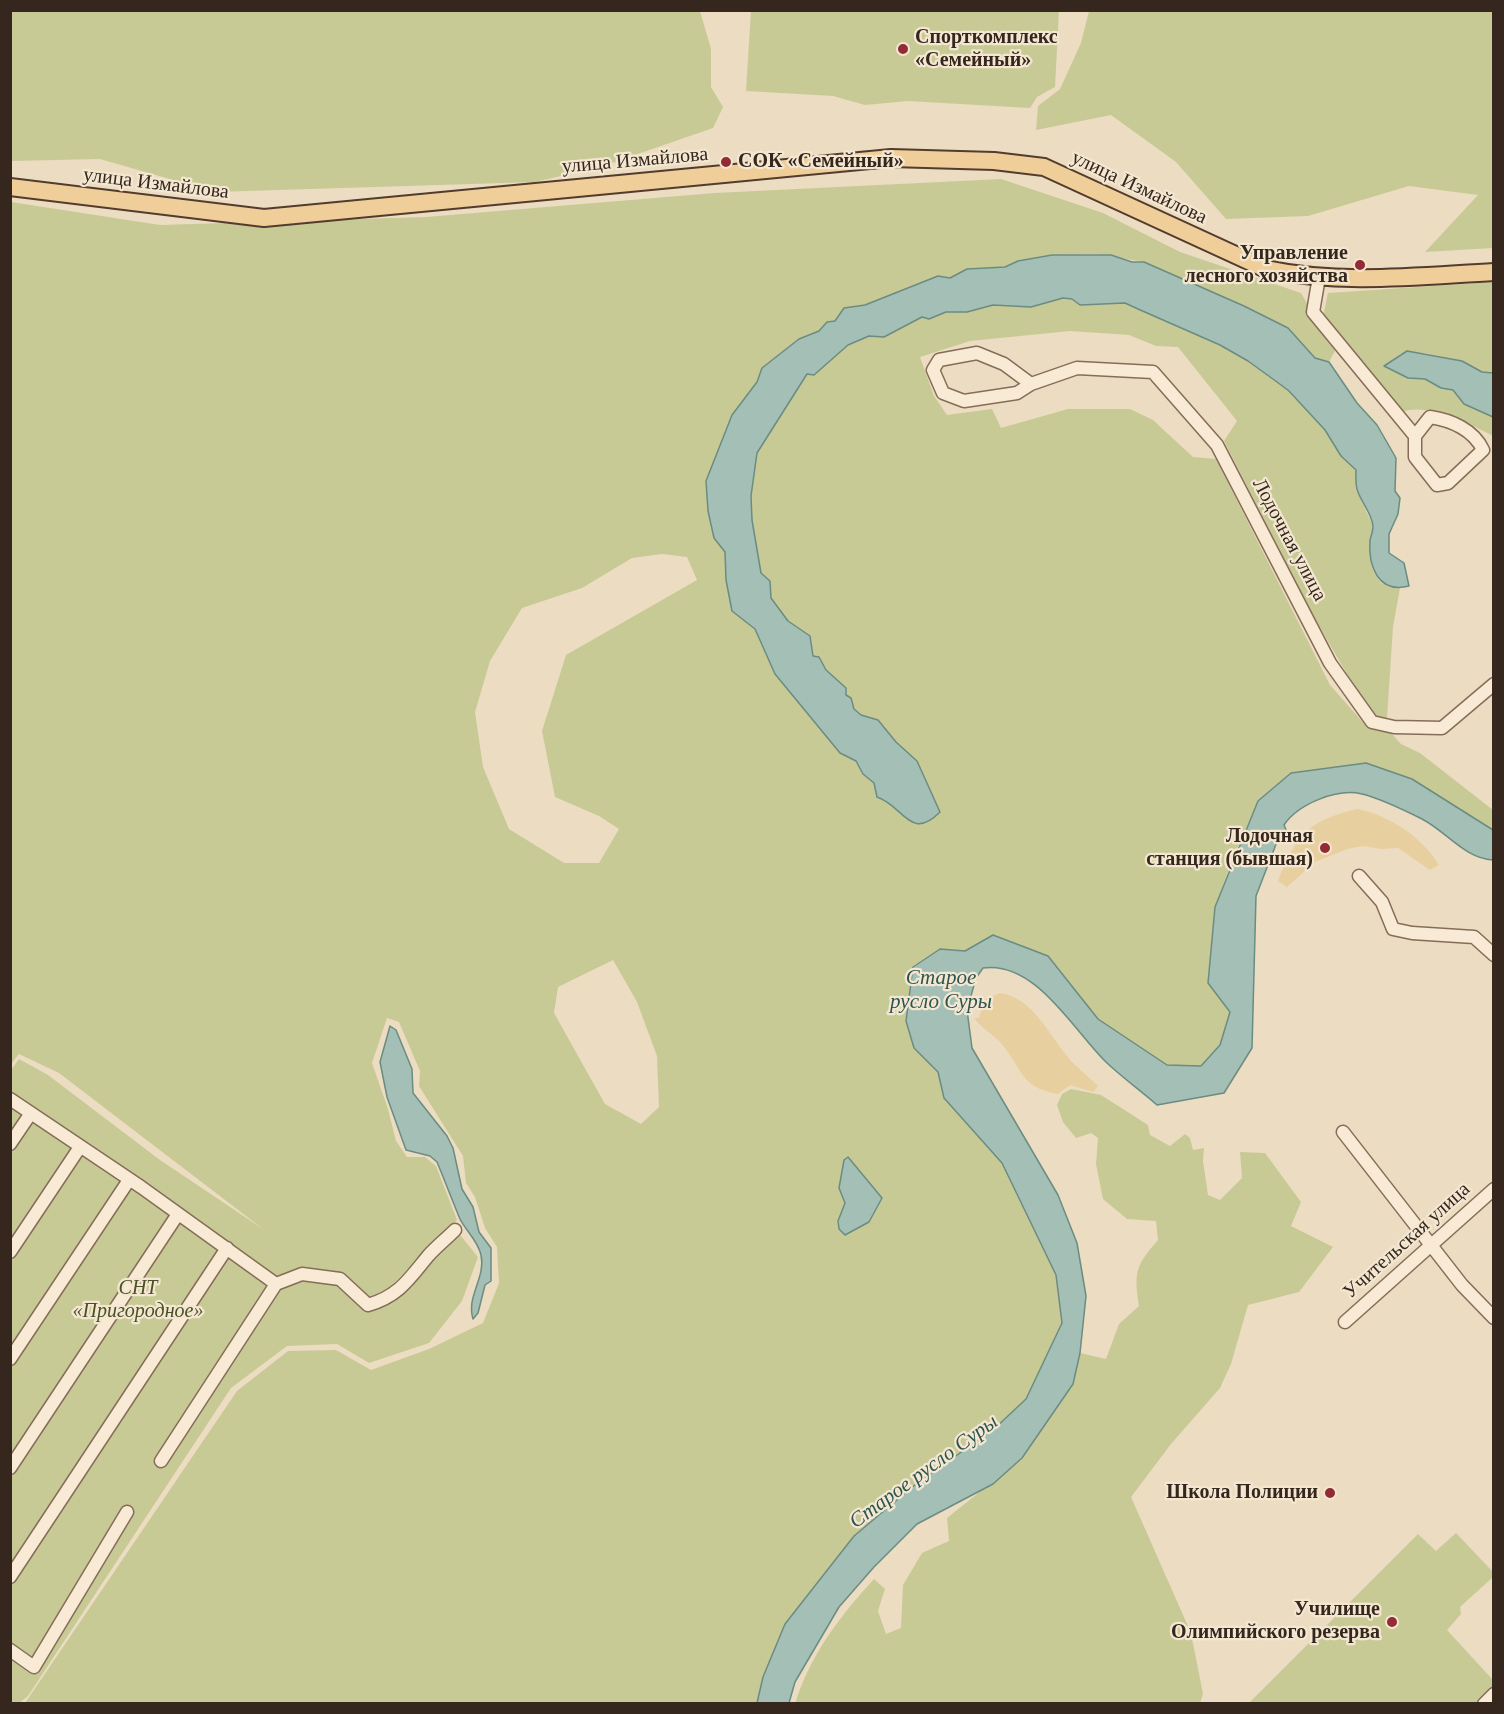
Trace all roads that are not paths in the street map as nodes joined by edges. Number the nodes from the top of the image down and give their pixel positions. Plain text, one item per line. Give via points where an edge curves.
1 (10, 187) edge
2 (1494, 272) edge
3 (1319, 277) junction
4 (1031, 384) junction
5 (1415, 436) junction
6 (1494, 684) edge
7 (1359, 876) dead end
8 (1494, 955) edge
9 (10, 1099) edge
10 (31, 1113) junction
11 (1343, 1132) dead end
12 (10, 1144) edge
13 (80, 1147) junction
14 (129, 1180) junction
15 (1494, 1189) edge
16 (178, 1214) junction
17 (455, 1230) dead end
18 (1431, 1245) junction
19 (227, 1248) junction
20 (10, 1252) edge
21 (276, 1284) junction
22 (1494, 1318) edge
23 (1346, 1322) dead end
24 (10, 1359) edge
25 (161, 1461) dead end
26 (10, 1468) edge
27 (127, 1512) dead end
28 (10, 1577) edge
29 (10, 1650) edge
30 (1494, 1694) edge
31 (1484, 1704) edge

1 - 3 main road, улица Измайлова via 264,218 891,158 994,161 1044,167 1245,262 1293,275
2 - 3 main road, улица Измайлова via 1370,279
3 - 5 street via 1313,312
4 - 4 street, Лодочная улица via 1017,393 964,401 943,393 933,370 939,360 977,353 1004,364
4 - 6 street, Лодочная улица via 1077,368 1153,372 1217,445 1330,663 1372,722 1394,727 1442,728
5 - 5 street via 1416,457 1437,485 1448,483 1484,450 1479,441 1450,420 1430,417
7 - 8 street via 1382,902 1393,929 1474,937
9 - 10 street
10 - 12 street
10 - 13 street
11 - 18 street
13 - 14 street
13 - 20 street
14 - 16 street
14 - 24 street
15 - 18 street, Учительская улица
16 - 19 street
16 - 26 street
17 - 21 street via 410,1282 379,1302 368,1305 340,1279 302,1274
18 - 22 street via 1462,1286
18 - 23 street, Учительская улица
19 - 21 street
19 - 28 street
21 - 25 street
27 - 29 street via 34,1667
30 - 31 street

